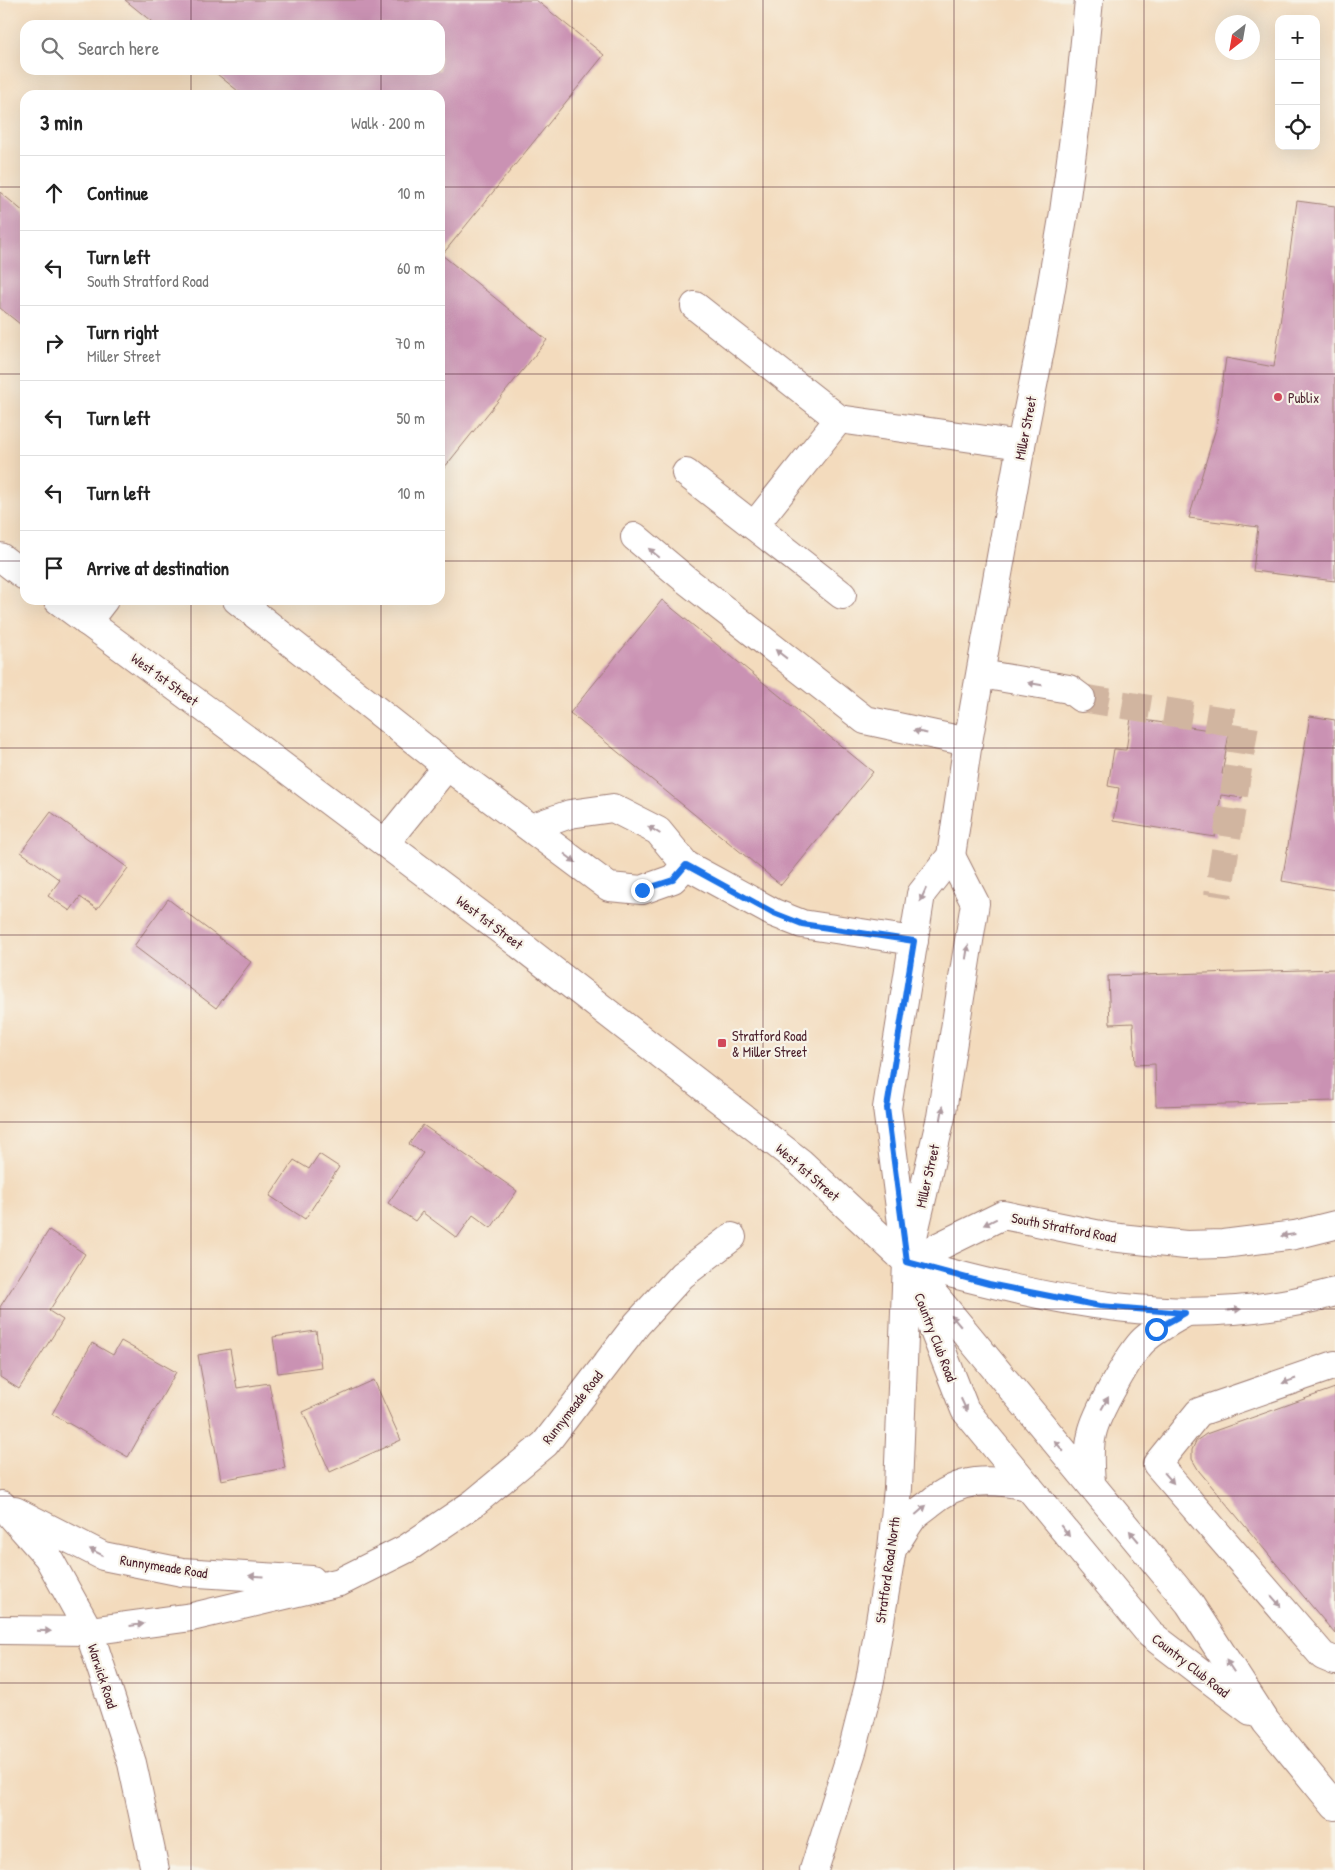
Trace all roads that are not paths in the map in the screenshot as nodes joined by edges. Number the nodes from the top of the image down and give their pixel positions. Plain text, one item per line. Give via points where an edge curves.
1 (1089, 0) edge
2 (695, 306) dead end
3 (839, 419) junction
4 (1021, 446) junction
5 (686, 473) dead end
6 (754, 526) junction
7 (635, 537) dead end
8 (0, 558) edge
9 (20, 572) edge
10 (842, 595) dead end
11 (65, 605) edge
12 (100, 605) edge
13 (243, 605) edge
14 (87, 622) junction
15 (981, 674) junction
16 (1081, 698) tunnel mouth
17 (968, 742) junction
18 (447, 766) junction
19 (531, 828) junction
20 (385, 843) junction
21 (951, 856) junction
22 (686, 865) junction
23 (914, 941) junction
24 (1335, 1225) edge
25 (732, 1237) dead end
26 (907, 1262) junction
27 (1335, 1292) edge
28 (1185, 1313) junction
29 (1335, 1365) edge
30 (1091, 1484) junction
31 (1028, 1486) junction
32 (1, 1504) edge
33 (892, 1549) junction
34 (340, 1582) junction
35 (0, 1630) edge
36 (89, 1631) junction
37 (1335, 1660) edge
38 (1266, 1722) junction
39 (1335, 1806) edge
40 (155, 1870) edge
41 (814, 1870) edge

1 - 4 main road, Miller Street via 1064,212
2 - 3 main road
3 - 4 main road
3 - 6 main road
4 - 15 main road, Miller Street
5 - 6 main road
6 - 10 main road
17 -> 7 main road via 865,720
8 - 9 main road
11 - 14 main road, West 1st Street
12 - 14 main road
13 - 18 main road
14 - 20 main road, West 1st Street
16 -> 15 main road via 1069,690
15 - 17 main road, Miller Street
17 - 21 main road, Miller Street
18 - 19 main road
18 - 20 main road
22 -> 19 main road via 658,831 613,808 570,814
19 -> 22 main road via 609,887 642,890 673,880
20 - 26 main road, West 1st Street via 800,1162
21 -> 23 main road, Miller Street via 921,894
26 -> 21 main road, Miller Street via 941,1117 975,903
22 - 23 main road via 774,913 802,924
23 - 26 main road, Miller Street via 887,1108
24 -> 26 main road, South Stratford Road via 1286,1236 1186,1245 1110,1237 1003,1215
25 - 34 main road, Runnymeade Road via 682,1275 637,1324 545,1444 474,1503 406,1548
26 - 28 main road via 989,1284 1100,1306
30 -> 26 main road, Country Club Road
26 -> 31 main road, Country Club Road via 965,1410
26 - 33 main road, Stratford Road North via 898,1488
28 -> 27 main road via 1269,1306
30 -> 28 main road via 1089,1454 1092,1432 1130,1358 1156,1329
29 -> 37 main road via 1199,1412 1157,1464 1323,1656
38 -> 30 main road, Country Club Road via 1189,1602
33 -> 31 main road via 915,1515 935,1498 957,1486 982,1480
31 -> 38 main road, Country Club Road via 1150,1634
34 -> 32 main road, Runnymeade Road via 182,1572 103,1556
32 - 36 main road, Warwick Road via 48,1557
33 - 41 main road, Stratford Road North via 870,1681 853,1748
36 -> 34 main road, Runnymeade Road via 192,1617
35 -> 36 main road, Runnymeade Road
36 - 40 main road, Warwick Road via 132,1763
38 - 39 main road, Country Club Road

